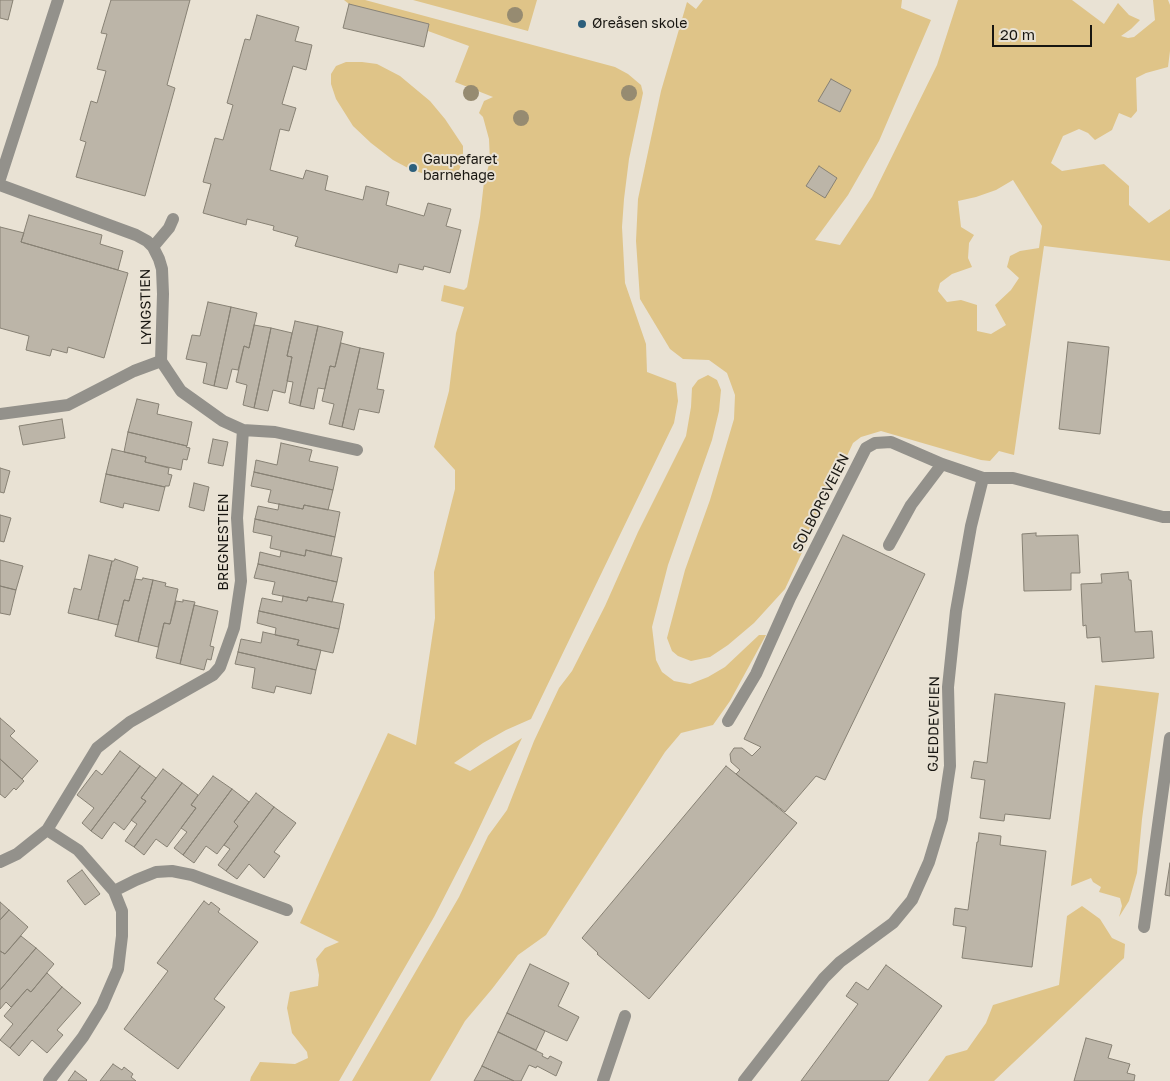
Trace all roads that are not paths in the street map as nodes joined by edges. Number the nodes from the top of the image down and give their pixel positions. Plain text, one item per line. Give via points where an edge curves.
1 (58, 0) edge
2 (0, 179) edge
3 (0, 185) edge
4 (173, 219) dead end
5 (153, 247) junction
6 (162, 361) junction
7 (0, 414) edge
8 (244, 430) junction
9 (357, 450) dead end
10 (942, 464) junction
11 (983, 478) junction
12 (1170, 517) edge
13 (889, 545) dead end
14 (728, 721) dead end
15 (1170, 738) edge
16 (46, 830) junction
17 (0, 862) edge
18 (114, 891) junction
19 (287, 910) dead end
20 (1144, 927) dead end
21 (625, 1016) dead end
22 (49, 1081) edge
23 (603, 1081) edge
24 (744, 1081) edge

1 - 2 street
3 - 5 street via 136,235
4 - 5 street
5 - 6 street, LYNGSTIEN via 162,269
6 - 7 street, LYNGSTIEN via 134,371 68,405
6 - 8 street via 181,391 223,421
8 - 9 street via 275,432
8 - 16 street, BREGNESTIEN via 237,518 241,581 234,628 220,667 213,675 130,722 97,748
10 - 11 street, SOLBORGVEIEN
10 - 13 street via 911,505
10 - 14 street, SOLBORGVEIEN via 891,442 875,442 866,448 790,598 756,674
11 - 12 street, SOLBORGVEIEN via 1013,478
11 - 24 street, GJEDDEVEIEN via 956,611 948,688 950,766 942,819 929,862 912,900 893,923 840,962 824,978
15 - 20 street
16 - 17 street, BREGNESTIEN via 17,854
16 - 18 street via 78,850
18 - 19 street via 156,872 172,871 192,875
18 - 22 street via 122,911 118,969 93,1021
21 - 23 street

